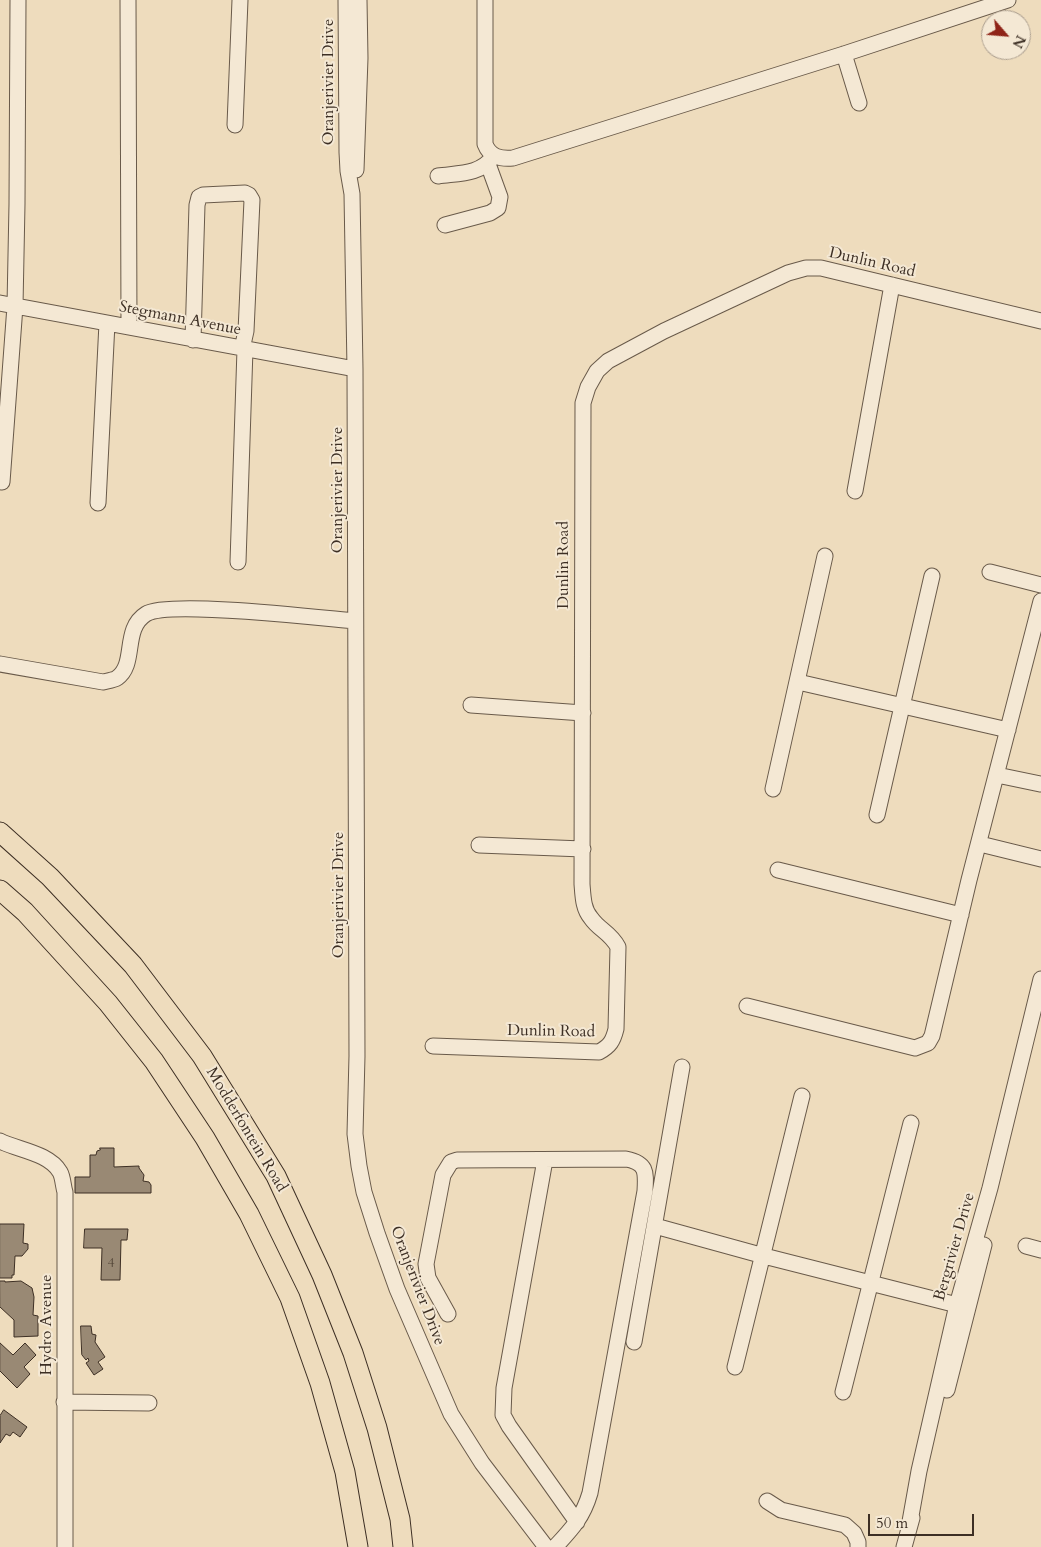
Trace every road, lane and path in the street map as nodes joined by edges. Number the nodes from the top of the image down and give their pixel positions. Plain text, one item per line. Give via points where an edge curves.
1 (18, 0) edge
2 (128, 0) edge
3 (240, 0) edge
4 (346, 0) edge
5 (359, 0) edge
6 (485, 0) edge
7 (1008, 0) edge
8 (840, 55) junction
9 (856, 103) dead end
10 (235, 125) dead end
11 (491, 160) junction
12 (438, 176) dead end
13 (352, 194) junction
14 (445, 225) dead end
15 (892, 285) junction
16 (7, 304) edge
17 (1041, 321) edge
18 (107, 323) junction
19 (129, 327) junction
20 (193, 340) junction
21 (243, 349) junction
22 (355, 369) junction
23 (2, 482) dead end
24 (855, 491) dead end
25 (98, 503) dead end
26 (825, 556) dead end
27 (238, 562) dead end
28 (990, 572) dead end
29 (932, 576) dead end
30 (1041, 585) edge
31 (1041, 602) edge
32 (355, 621) junction
33 (0, 664) edge
34 (798, 682) junction
35 (471, 705) dead end
36 (903, 706) junction
37 (583, 713) junction
38 (1008, 730) junction
39 (997, 775) junction
40 (1040, 784) edge
41 (773, 788) dead end
42 (877, 815) dead end
43 (0, 832) edge
44 (980, 844) junction
45 (480, 845) dead end
46 (582, 849) junction
47 (1041, 859) edge
48 (778, 870) dead end
49 (0, 890) edge
50 (961, 915) junction
51 (1041, 979) edge
52 (747, 1006) dead end
53 (1041, 1013) edge
54 (433, 1046) dead end
55 (682, 1067) dead end
56 (802, 1096) dead end
57 (911, 1123) dead end
58 (0, 1142) edge
59 (545, 1160) junction
60 (654, 1226) junction
61 (1026, 1246) dead end
62 (1041, 1250) edge
63 (764, 1256) junction
64 (870, 1283) junction
65 (962, 1306) junction
66 (448, 1314) dead end
67 (634, 1342) dead end
68 (735, 1366) dead end
69 (843, 1392) dead end
70 (64, 1402) junction
71 (149, 1403) dead end
72 (767, 1500) dead end
73 (577, 1522) junction
74 (65, 1547) edge
75 (358, 1547) edge
76 (402, 1547) edge
77 (546, 1547) edge
78 (555, 1547) edge
79 (858, 1547) edge
80 (904, 1547) edge

1 - 16 street via 17,185
2 - 19 street
3 - 10 street
4 - 13 street, Oranjerivier Drive via 346,152
5 - 13 street, Oranjerivier Drive via 358,138
6 - 11 street via 485,144
7 - 8 street
8 - 9 street
8 - 11 street via 513,158
11 - 12 street via 476,171
11 - 14 street via 500,197 498,208
13 - 22 street, Oranjerivier Drive
15 - 17 street, Dunlin Road
15 - 24 street
15 - 37 street, Dunlin Road via 821,268 788,273 664,331 608,361 597,371 583,403
16 - 18 street, Stegmann Avenue
16 - 23 street
18 - 19 street, Stegmann Avenue
18 - 25 street
19 - 20 street, Stegmann Avenue
20 - 21 street, Stegmann Avenue
20 - 21 street via 199,198 203,195 245,194 252,200
21 - 22 street, Stegmann Avenue
21 - 27 street
22 - 32 street, Oranjerivier Drive
26 - 34 street
28 - 30 street
29 - 36 street
31 - 38 street
32 - 33 street via 224,611 160,610 146,614 136,625 130,639 126,668 117,678 103,682
32 - 77 street, Oranjerivier Drive via 355,1134 362,1184 397,1289 452,1414 482,1463
34 - 36 street
34 - 41 street
35 - 37 street
36 - 38 street
36 - 42 street
37 - 46 street, Dunlin Road
38 - 39 street
39 - 40 street
39 - 44 street
43 - 76 main road, Modderfontein Road via 50,877 134,965 202,1056 276,1176 322,1275 353,1353 377,1428 400,1520
44 - 47 street
44 - 50 street
45 - 46 street
46 - 54 street, Dunlin Road via 583,904 590,918 612,937 618,947 616,1029 609,1047 590,1052
48 - 50 street
49 - 75 main road via 25,912 108,1003 154,1061 205,1138 249,1214 290,1298 320,1383 345,1472
50 - 52 street via 932,1036 921,1047
51 - 65 street, Bergrivier Drive
53 - 65 street, Bergrivier Drive
55 - 60 street
56 - 63 street
57 - 64 street
58 - 70 street, Hydro Avenue via 49,1162 60,1172 65,1192
59 - 66 street via 457,1160 446,1167 426,1264 428,1278
59 - 73 street via 504,1388 503,1415
59 - 73 street via 636,1160 646,1175 590,1493
60 - 63 street
60 - 67 street
61 - 62 street
63 - 64 street
63 - 68 street
64 - 65 street
64 - 69 street
65 - 80 street, Bergrivier Drive via 926,1472
70 - 71 street
70 - 74 street, Hydro Avenue
72 - 79 street via 781,1510 845,1525 854,1533
73 - 78 street

